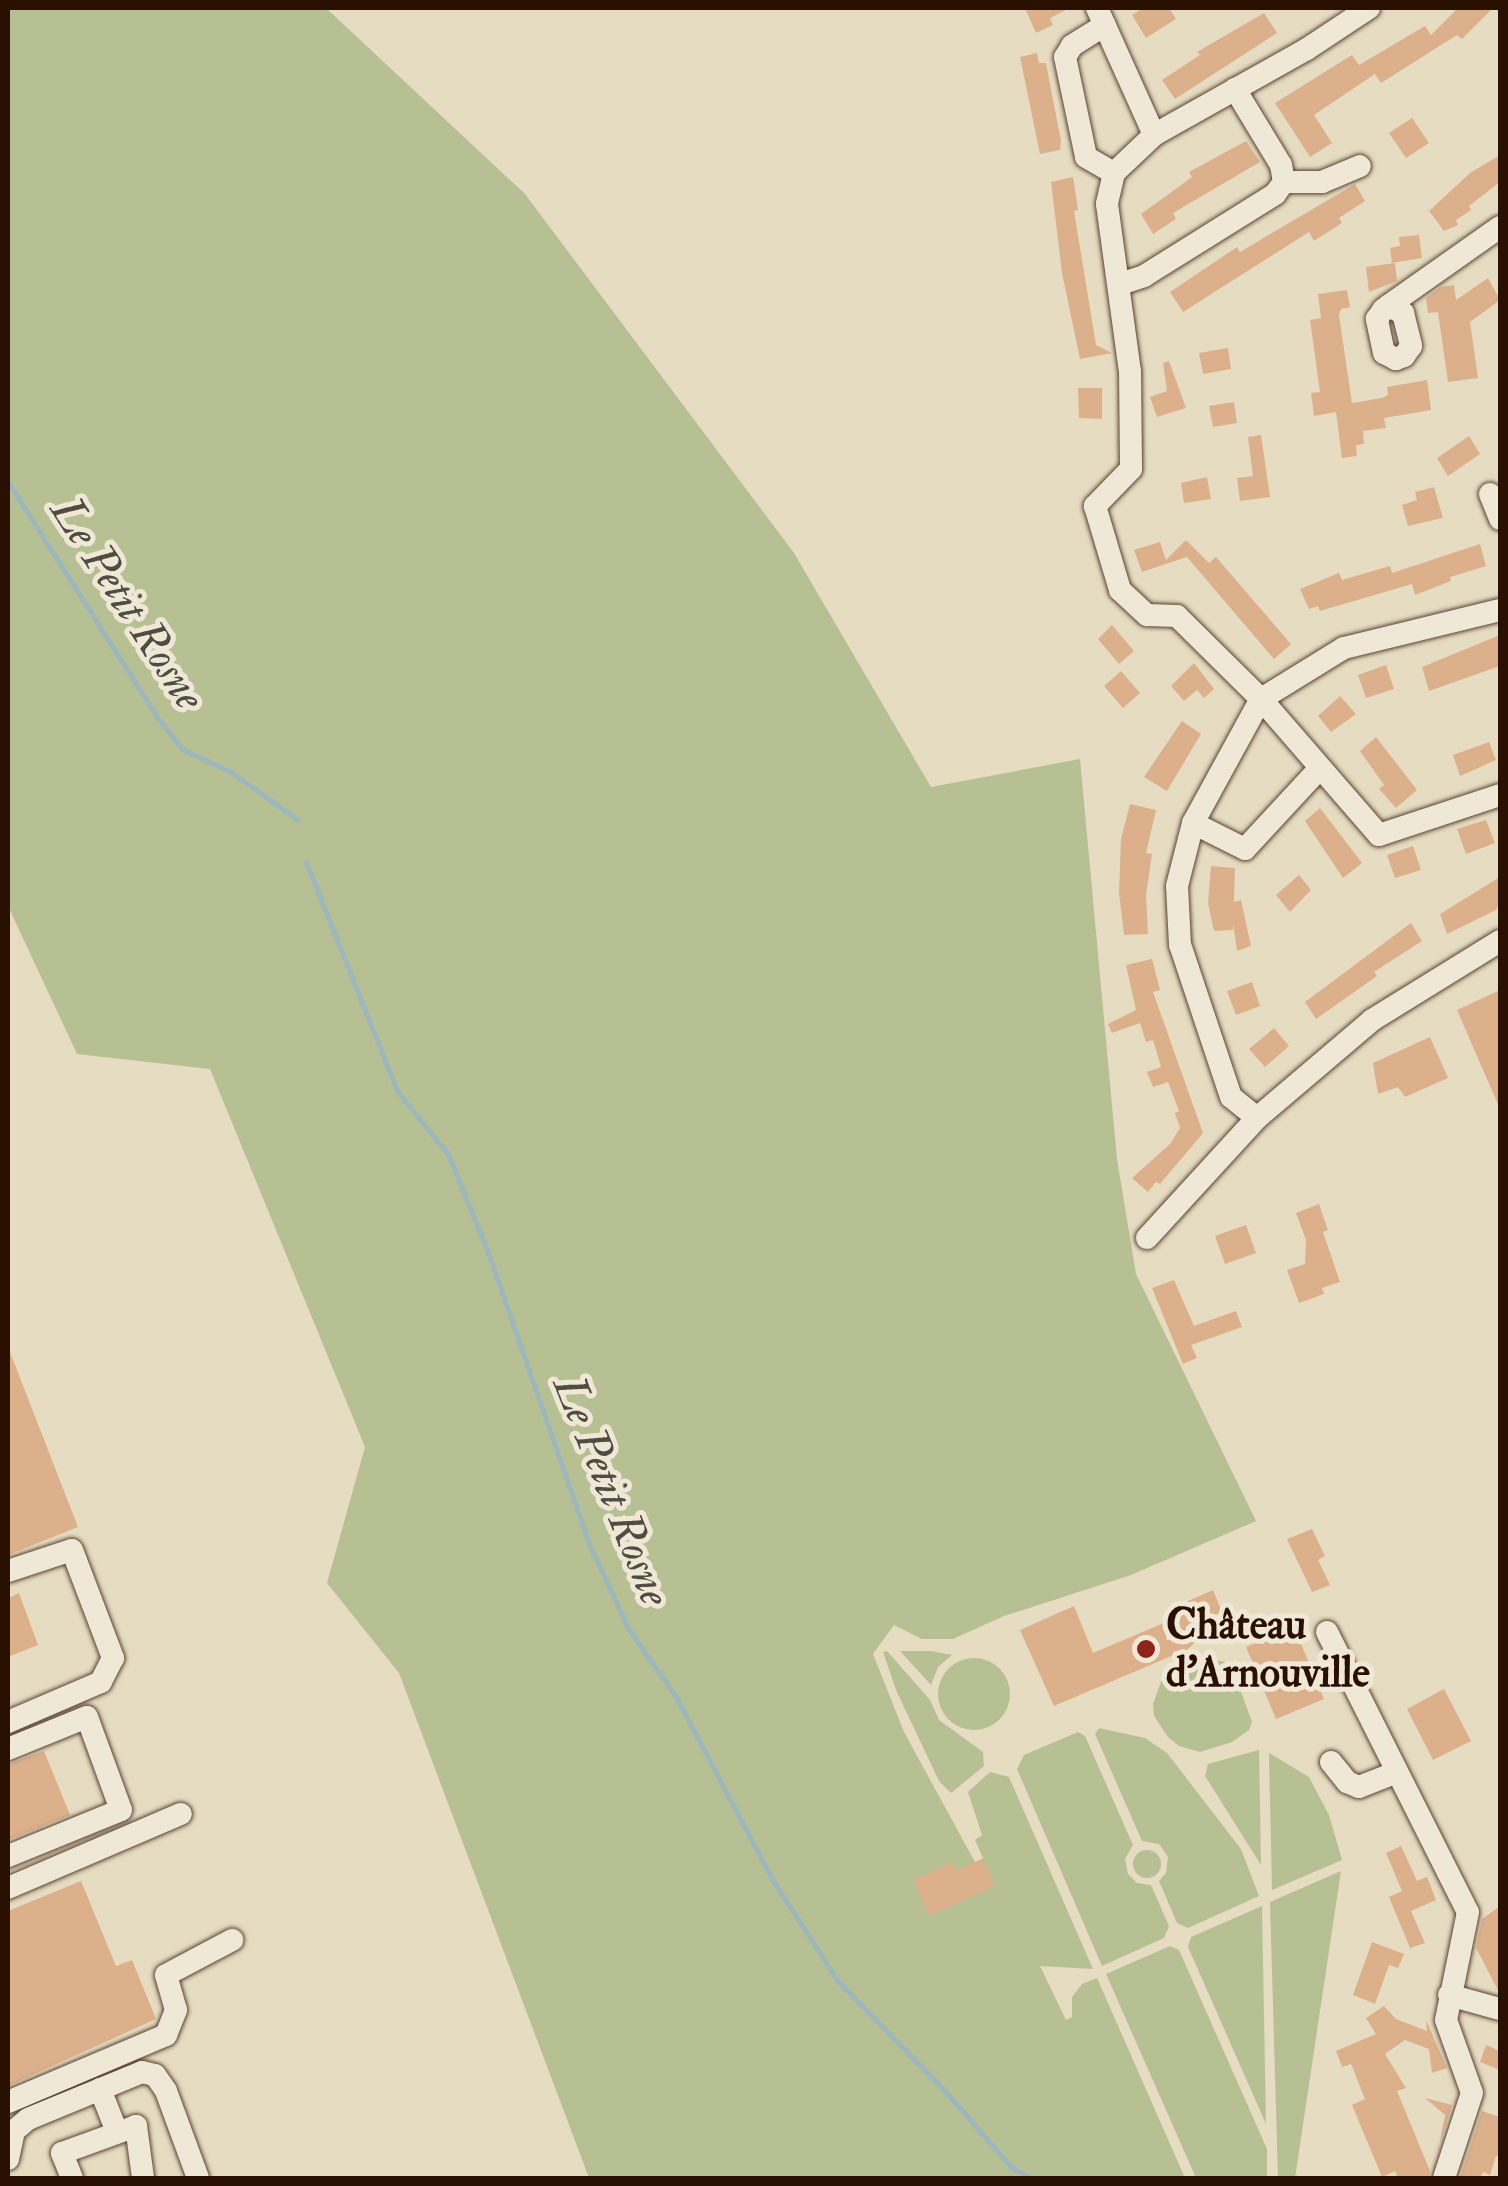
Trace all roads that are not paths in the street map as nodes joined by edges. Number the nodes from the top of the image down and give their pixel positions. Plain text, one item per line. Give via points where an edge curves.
1 (1369, 8) edge
2 (1102, 13) edge
3 (1235, 89) junction
4 (1154, 135) junction
5 (1360, 166) dead end
6 (1114, 173) junction
7 (1284, 182) junction
8 (1500, 227) edge
9 (1120, 284) junction
10 (1388, 306) dead end
11 (1490, 494) dead end
12 (1500, 519) edge
13 (1500, 610) edge
14 (1261, 699) junction
15 (1320, 768) junction
16 (1500, 796) edge
17 (1193, 824) junction
18 (1500, 942) edge
19 (1257, 1118) junction
20 (1147, 1238) dead end
21 (8, 1571) edge
22 (1328, 1632) dead end
23 (8, 1722) edge
24 (8, 1749) edge
25 (1332, 1762) dead end
26 (1397, 1772) junction
27 (181, 1814) dead end
28 (8, 1856) edge
29 (8, 1888) edge
30 (232, 1940) dead end
31 (1450, 1995) junction
32 (1490, 2008) edge
33 (1500, 2022) edge
34 (62, 2078) junction
35 (100, 2089) junction
36 (72, 2101) junction
37 (8, 2102) edge
38 (20, 2126) junction
39 (117, 2132) junction
40 (8, 2159) edge
41 (72, 2178) edge
42 (144, 2178) edge
43 (198, 2178) edge
44 (1444, 2178) edge

1 - 3 street
2 - 4 street
2 - 6 street via 1064,57 1086,157
3 - 4 street
3 - 7 street
4 - 6 street
5 - 7 street via 1322,182
6 - 9 street via 1108,204
7 - 9 street via 1161,266
8 - 10 street
9 - 14 street via 1131,469 1095,506 1120,590 1148,614 1177,616
11 - 12 street
13 - 14 street via 1344,648
14 - 15 street
14 - 17 street
15 - 16 street via 1378,836
15 - 17 street via 1245,849
17 - 19 street via 1178,886 1180,946 1232,1098
18 - 19 street via 1372,1020
19 - 20 street
21 - 23 street via 72,1550 113,1658 101,1682
22 - 26 street
24 - 28 street via 86,1717 121,1810
25 - 26 street via 1359,1787
26 - 31 street via 1468,1912
27 - 29 street
30 - 34 street via 166,1975 176,2010 166,2035
31 - 32 street
31 - 44 street via 1446,2020 1472,2093
32 - 33 street
34 - 36 street
34 - 37 street
35 - 36 street
35 - 39 street
35 - 43 street via 142,2072 155,2075
36 - 38 street
37 - 38 street
38 - 40 street
39 - 41 street via 62,2152
39 - 42 street via 136,2126

